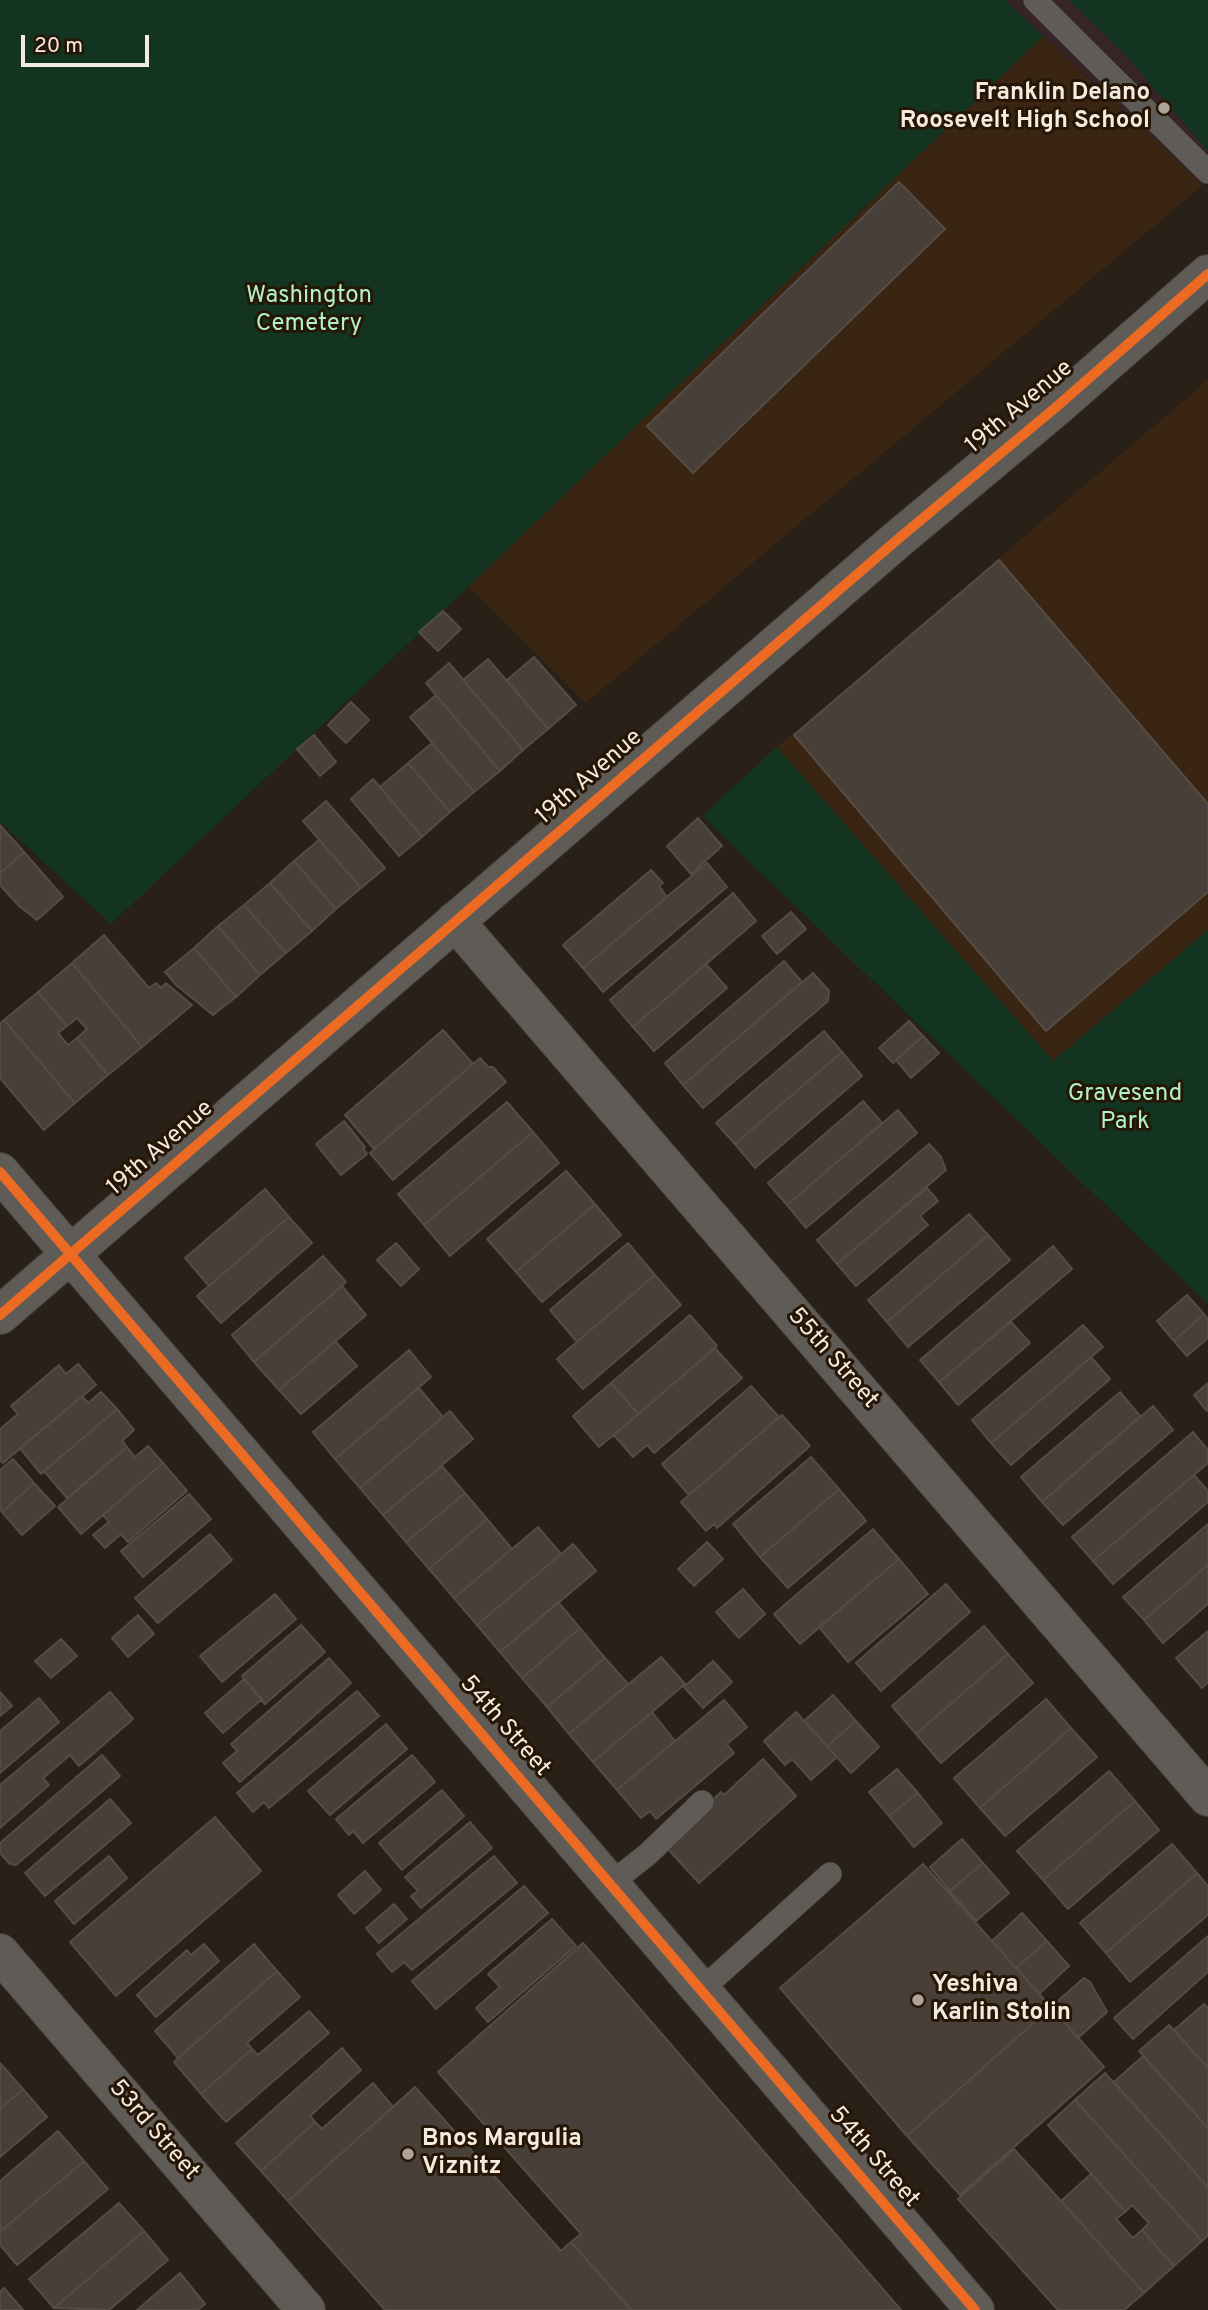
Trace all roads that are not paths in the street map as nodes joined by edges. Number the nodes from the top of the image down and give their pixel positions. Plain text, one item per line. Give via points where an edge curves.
1 (1035, 0) edge
2 (1208, 172) edge
3 (1208, 274) edge
4 (455, 921) junction
5 (0, 1172) edge
6 (71, 1254) junction
7 (0, 1315) edge
8 (1208, 1797) edge
9 (702, 1802) dead end
10 (830, 1874) dead end
11 (610, 1884) junction
12 (0, 1953) edge
13 (701, 1990) junction
14 (306, 2310) edge
15 (975, 2310) edge

1 - 2 lane
3 - 4 street, 19th Avenue
4 - 6 street, 19th Avenue
4 - 8 street, 55th Street
5 - 6 street, 54th Street
6 - 7 street, 19th Avenue
6 - 11 street, 54th Street
9 - 11 lane
10 - 13 lane
11 - 13 street, 54th Street
12 - 14 street, 53rd Street
13 - 15 street, 54th Street

